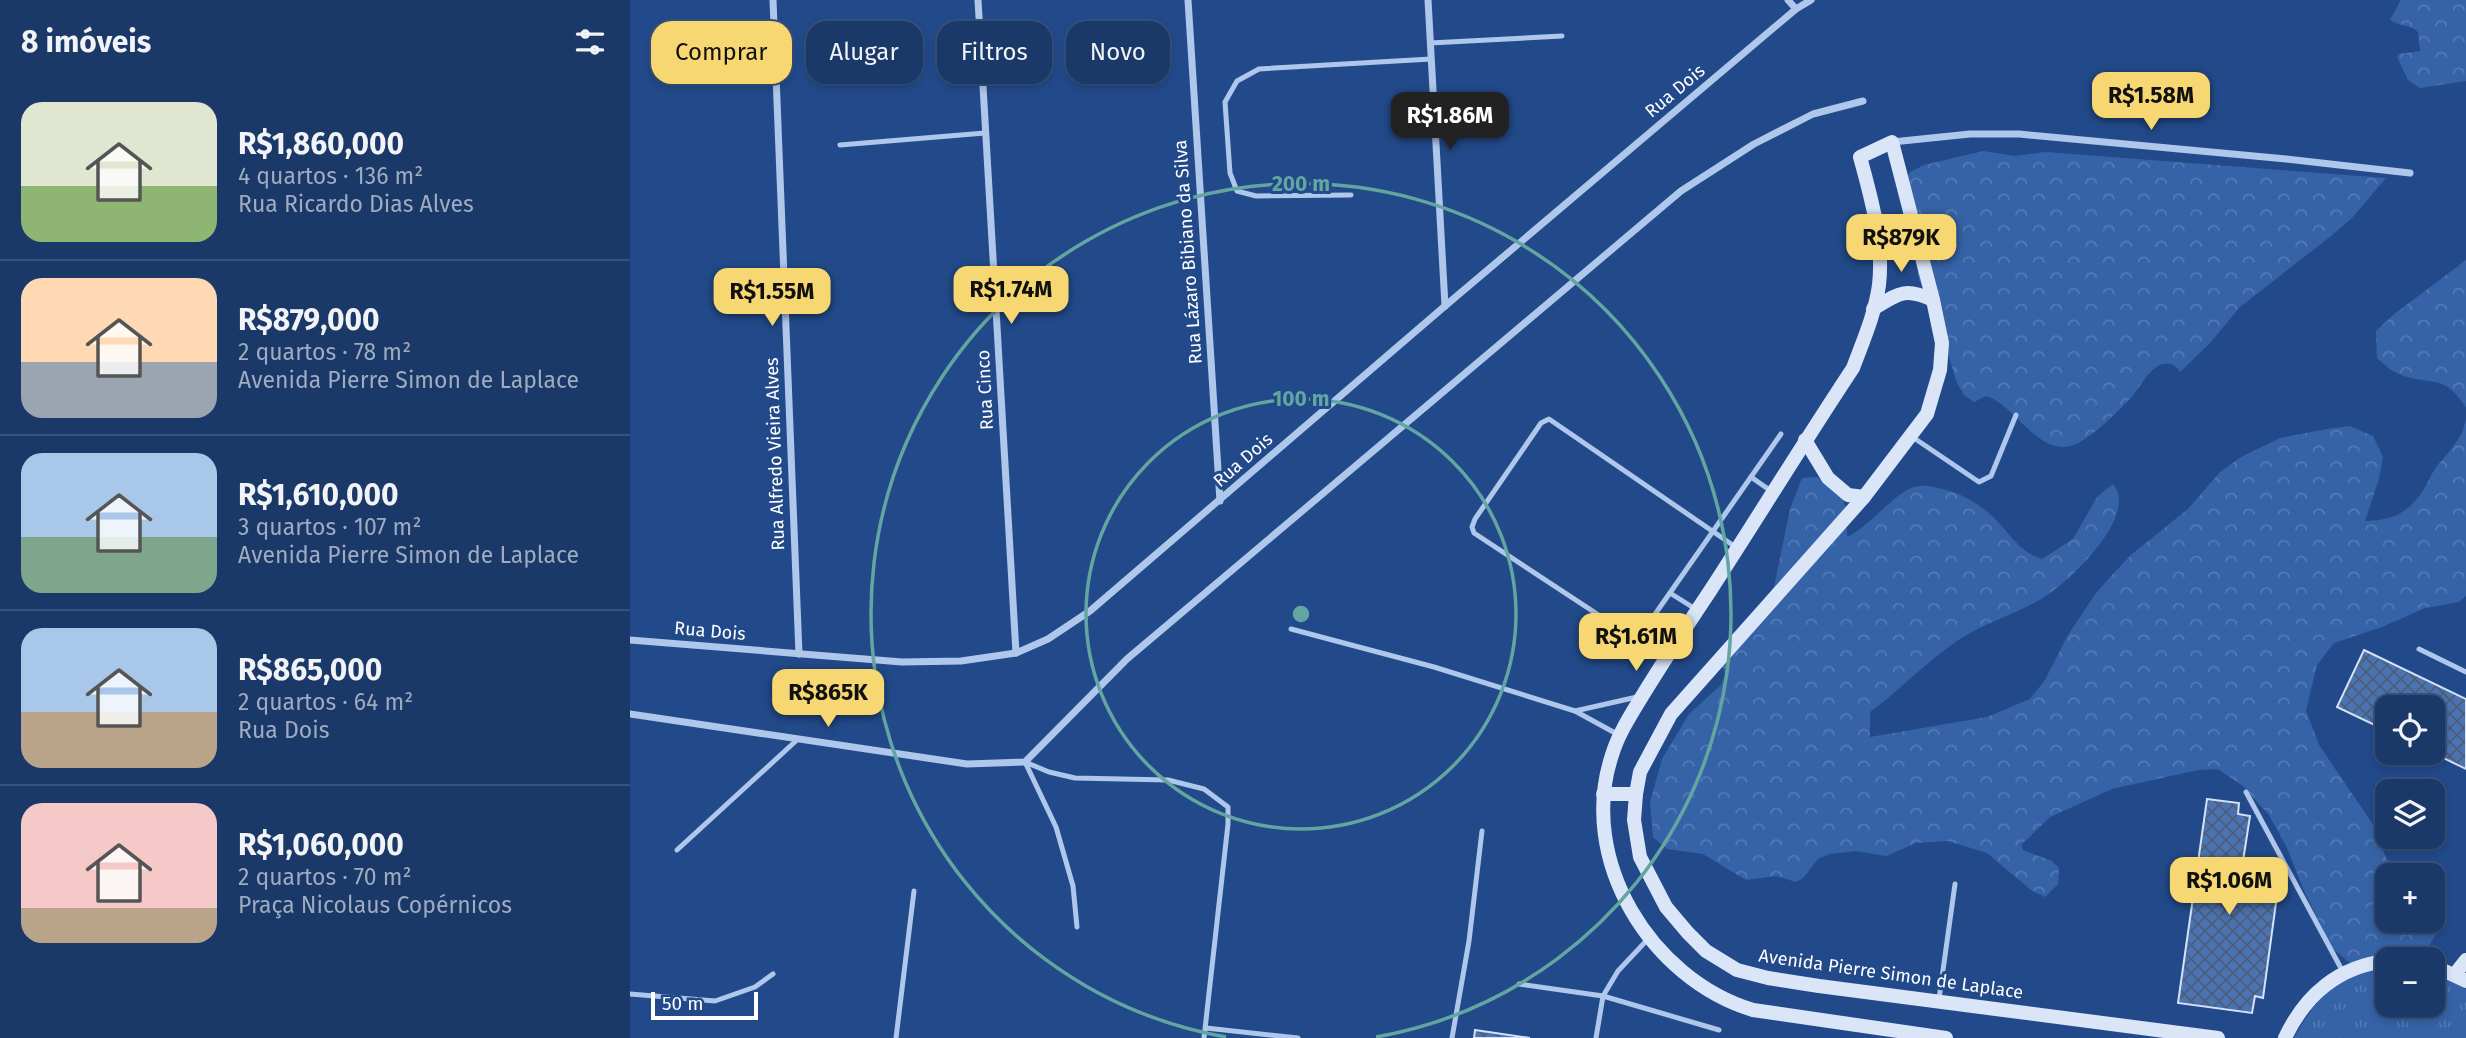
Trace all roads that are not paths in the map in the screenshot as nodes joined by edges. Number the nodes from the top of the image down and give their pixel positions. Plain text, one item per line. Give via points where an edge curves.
1 (773, 0) edge
2 (978, 0) edge
3 (1188, 0) edge
4 (1427, 0) edge
5 (1788, 0) edge
6 (1811, 0) edge
7 (1796, 9) junction
8 (1563, 36) dead end
9 (1430, 43) junction
10 (1431, 59) junction
11 (1863, 101) dead end
12 (985, 133) junction
13 (1892, 142) junction
14 (841, 145) dead end
15 (2410, 173) dead end
16 (1351, 195) dead end
17 (1933, 300) junction
18 (1445, 306) junction
19 (1873, 309) junction
20 (2016, 415) dead end
21 (1781, 434) dead end
22 (1911, 436) junction
23 (1805, 440) junction
24 (1751, 477) junction
25 (1772, 492) junction
26 (1864, 497) junction
27 (1220, 501) junction
28 (1713, 532) junction
29 (1737, 548) junction
30 (1670, 593) junction
31 (1697, 610) junction
32 (1291, 629) dead end
33 (630, 640) edge
34 (1637, 640) junction
35 (2419, 649) dead end
36 (1016, 653) junction
37 (799, 654) junction
38 (1665, 658) junction
39 (2466, 672) edge
40 (1643, 696) junction
41 (1575, 711) junction
42 (630, 714) edge
43 (1620, 736) junction
44 (798, 739) junction
45 (1025, 762) junction
46 (2246, 792) dead end
47 (1603, 794) junction
48 (1636, 794) junction
49 (1482, 831) dead end
50 (677, 850) dead end
51 (1955, 884) dead end
52 (914, 891) dead end
53 (1077, 927) dead end
54 (1649, 938) junction
55 (2466, 960) edge
56 (2375, 962) edge
57 (2343, 972) junction
58 (773, 974) dead end
59 (2460, 977) edge
60 (1519, 984) dead end
61 (630, 994) edge
62 (1602, 996) junction
63 (1938, 1002) junction
64 (1206, 1028) junction
65 (1719, 1030) dead end
66 (1888, 1034) edge
67 (1919, 1036) edge
68 (895, 1038) edge
69 (1204, 1038) edge
70 (1298, 1038) edge
71 (1452, 1038) edge
72 (1596, 1038) edge
73 (1945, 1038) edge
74 (2218, 1038) edge
75 (2285, 1038) edge

1 - 37 street, Rua Alfredo Vieira Alves
2 - 12 street, Rua Cinco
3 - 27 street, Rua Lázaro Bibiano da Silva
4 - 9 street
5 - 7 street
6 - 7 street, Rua Dois
7 - 18 street, Rua Dois
8 - 9 lane
9 - 10 street
10 - 16 lane via 1259,69 1237,81 1225,102 1230,173 1237,191 1256,196
10 - 18 street
11 - 45 street via 1813,114 1754,144 1681,191 1127,659
12 - 14 lane
12 - 36 street, Rua Cinco
13 - 15 street via 2019,134
13 - 17 street, Avenida Pierre Simon de Laplace
13 - 19 street via 1860,157 1878,239 1879,284
17 - 19 street via 1914,291 1902,292
17 - 22 street, Avenida Pierre Simon de Laplace via 1942,343 1940,370 1927,414
18 - 27 street, Rua Dois
19 - 23 street via 1853,368
20 - 22 lane via 1991,476 1979,482
21 - 24 lane
22 - 26 street, Avenida Pierre Simon de Laplace
23 - 25 street
23 - 26 street via 1828,478 1848,495
24 - 25 lane
24 - 28 lane
25 - 29 street
26 - 48 street, Avenida Pierre Simon de Laplace via 1671,714 1640,772
27 - 36 street, Rua Dois via 1090,611 1048,639
28 - 29 lane
28 - 30 lane
28 - 34 lane via 1549,419 1541,423 1475,519 1474,533
29 - 31 street
30 - 31 lane
30 - 34 lane
31 - 38 street
32 - 41 lane
33 - 37 street, Rua Dois
34 - 38 lane
35 - 39 lane
36 - 37 street, Rua Dois via 961,661 902,662
38 - 40 street
40 - 41 lane
40 - 43 street
41 - 43 lane
42 - 44 street
43 - 47 street
44 - 45 street via 967,764
44 - 50 lane
45 - 53 lane via 1056,827 1073,886
45 - 64 lane via 1075,778 1168,780 1204,789 1228,807
46 - 57 lane
47 - 48 street
47 - 54 street via 1602,827 1611,859 1621,890
48 - 63 street, Avenida Pierre Simon de Laplace via 1634,820 1640,858 1666,907 1706,951 1737,970 1768,978
49 - 71 lane
51 - 63 lane
52 - 68 lane
54 - 62 lane
54 - 66 street via 1687,976 1732,1003 1753,1010 1854,1023
55 - 59 street
56 - 57 street
57 - 75 street via 2316,991 2295,1016
58 - 61 lane via 755,987 715,1000
60 - 62 lane
62 - 65 lane
62 - 72 lane
63 - 74 street, Avenida Pierre Simon de Laplace
64 - 69 lane
64 - 70 lane
66 - 67 street
67 - 73 street

